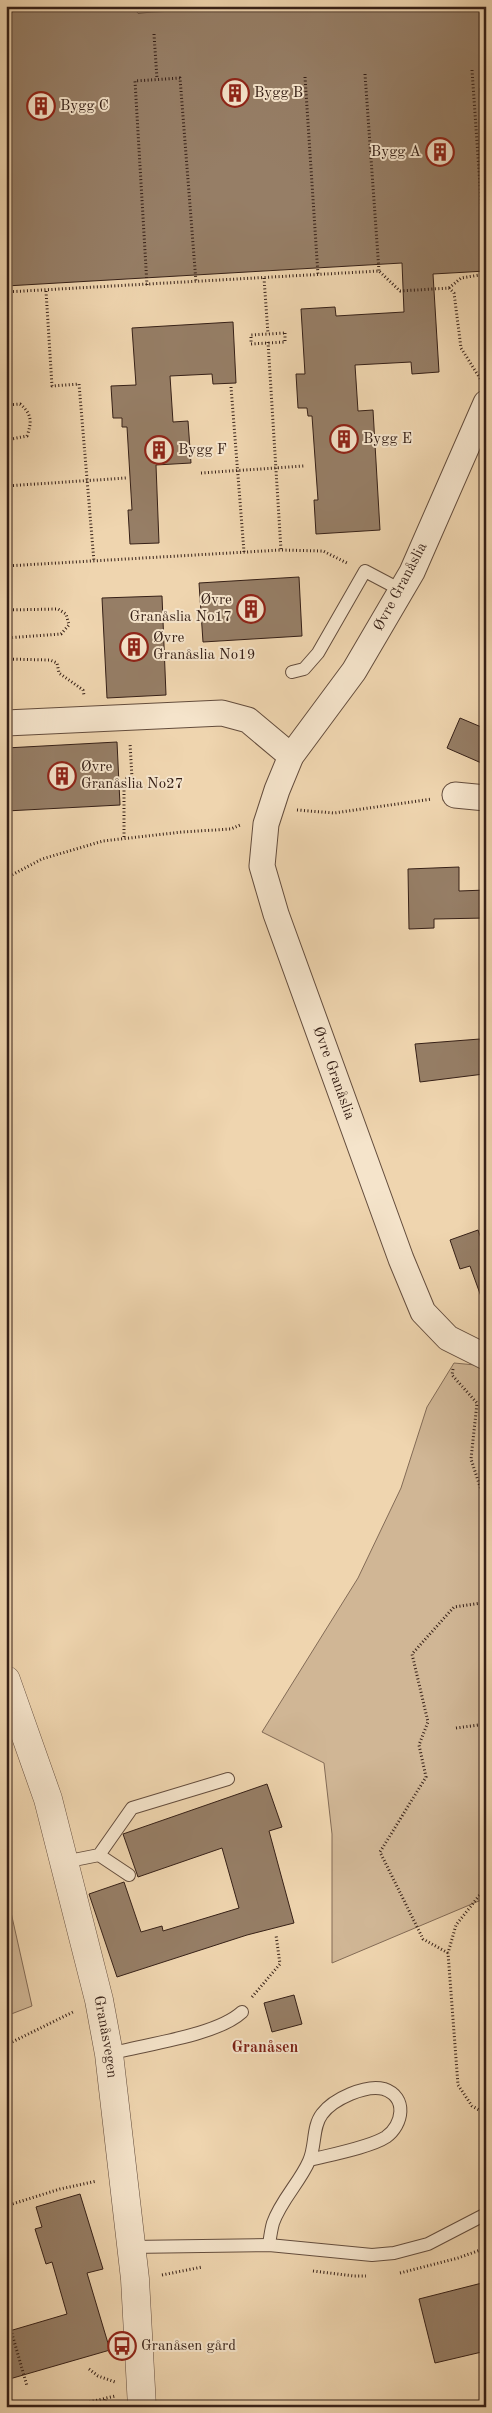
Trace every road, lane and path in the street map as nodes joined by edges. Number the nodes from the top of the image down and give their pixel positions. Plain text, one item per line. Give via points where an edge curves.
1 (154, 34) dead end
2 (472, 70) dead end
3 (366, 74) dead end
4 (305, 77) dead end
5 (156, 79) junction
6 (379, 271) junction
7 (486, 273) edge
8 (318, 275) junction
9 (264, 278) junction
10 (196, 282) junction
11 (147, 285) junction
12 (449, 288) junction
13 (46, 291) junction
14 (6, 292) edge
15 (268, 334) junction
16 (268, 342) junction
17 (232, 387) dead end
18 (486, 388) edge
19 (486, 403) edge
20 (6, 405) edge
21 (6, 440) edge
22 (304, 466) dead end
23 (276, 468) junction
24 (238, 471) junction
25 (201, 473) dead end
26 (126, 478) dead end
27 (87, 481) junction
28 (6, 486) edge
29 (281, 550) junction
30 (244, 552) junction
31 (94, 562) junction
32 (6, 566) edge
33 (364, 571) junction
34 (401, 590) junction
35 (6, 610) edge
36 (6, 638) edge
37 (6, 659) edge
38 (292, 672) dead end
39 (129, 717) junction
40 (86, 719) junction
41 (6, 723) edge
42 (291, 756) junction
43 (455, 795) joint
44 (486, 798) edge
45 (271, 808) junction
46 (124, 837) junction
47 (6, 878) edge
48 (457, 1344) junction
49 (486, 1357) edge
50 (486, 1505) edge
51 (486, 1606) edge
52 (6, 1680) edge
53 (486, 1724) edge
54 (456, 1728) dead end
55 (228, 1779) dead end
56 (99, 1855) junction
57 (64, 1862) junction
58 (129, 1875) dead end
59 (486, 1887) edge
60 (276, 1935) dead end
61 (448, 1953) junction
62 (246, 2006) joint
63 (82, 2008) dead end
64 (6, 2045) edge
65 (109, 2054) junction
66 (486, 2114) edge
67 (310, 2160) junction
68 (99, 2180) dead end
69 (7, 2205) edge
70 (484, 2215) dead end
71 (269, 2245) junction
72 (130, 2248) junction
73 (6, 2313) edge
74 (89, 2369) dead end
75 (120, 2382) dead end
76 (27, 2386) dead end
77 (106, 2398) junction
78 (133, 2400) edge
79 (69, 2407) edge
80 (103, 2407) edge

1 - 5 path
2 - 7 path
3 - 6 path
4 - 8 path
5 - 10 path via 180,78
5 - 11 path via 135,81
6 - 8 path
6 - 12 path via 400,291
7 - 12 path via 461,278
8 - 9 path
9 - 10 path
9 - 15 path
10 - 11 path
11 - 13 path
12 - 18 path via 454,293 461,348
13 - 14 path
13 - 27 path via 52,386 79,384
15 - 16 path via 285,333 285,342
15 - 16 path via 251,335 251,344
16 - 23 path
17 - 24 path
19 - 34 street, Øvre Granåslia via 436,520
20 - 21 path via 20,404 28,411 32,423 27,436
22 - 23 path
23 - 24 path
23 - 29 path
24 - 25 path
24 - 30 path
26 - 27 path
27 - 28 path
27 - 31 path
29 - 30 path
29 - 33 path via 324,551
30 - 31 path
31 - 32 path
33 - 34 lane
33 - 38 lane via 318,654 304,669
34 - 42 street, Øvre Granåslia via 354,672
35 - 36 path via 58,609 66,614 68,625 61,634
37 - 40 path via 57,663 58,673 83,690
39 - 40 street
39 - 42 street via 222,712 248,720
39 - 46 path via 132,778 124,779
40 - 41 street
42 - 45 street, Øvre Granåslia
43 - 44 street
43 - 45 path via 334,813
45 - 46 path via 231,829
45 - 48 street, Øvre Granåslia via 262,866 276,914 423,1312
46 - 47 path via 42,859
48 - 49 street, Øvre Granåslia
48 - 50 path via 452,1376 477,1403 471,1459
51 - 61 path via 482,1603 454,1607 412,1654 428,1722 419,1745 426,1777 380,1852 423,1938
52 - 57 street, Granåsvegen via 48,1799
53 - 54 path
55 - 56 lane via 132,1808
56 - 57 lane
56 - 58 lane
57 - 65 street, Granåsvegen
59 - 61 path via 456,1925
60 - 62 path via 280,1964
61 - 66 path via 458,2085 472,2106
62 - 65 lane via 226,2023
63 - 64 path
65 - 72 street, Granåsvegen
67 - 67 lane via 316,2124 332,2104 368,2089 383,2089 394,2095 400,2104 401,2116 397,2127 385,2138
67 - 71 lane via 273,2223
68 - 69 path
70 - 71 lane via 428,2244 394,2253 372,2255
71 - 72 lane
72 - 78 street, Granåsvegen via 135,2279
73 - 76 path
74 - 75 path via 111,2382
77 - 78 path
77 - 79 path
77 - 80 path

